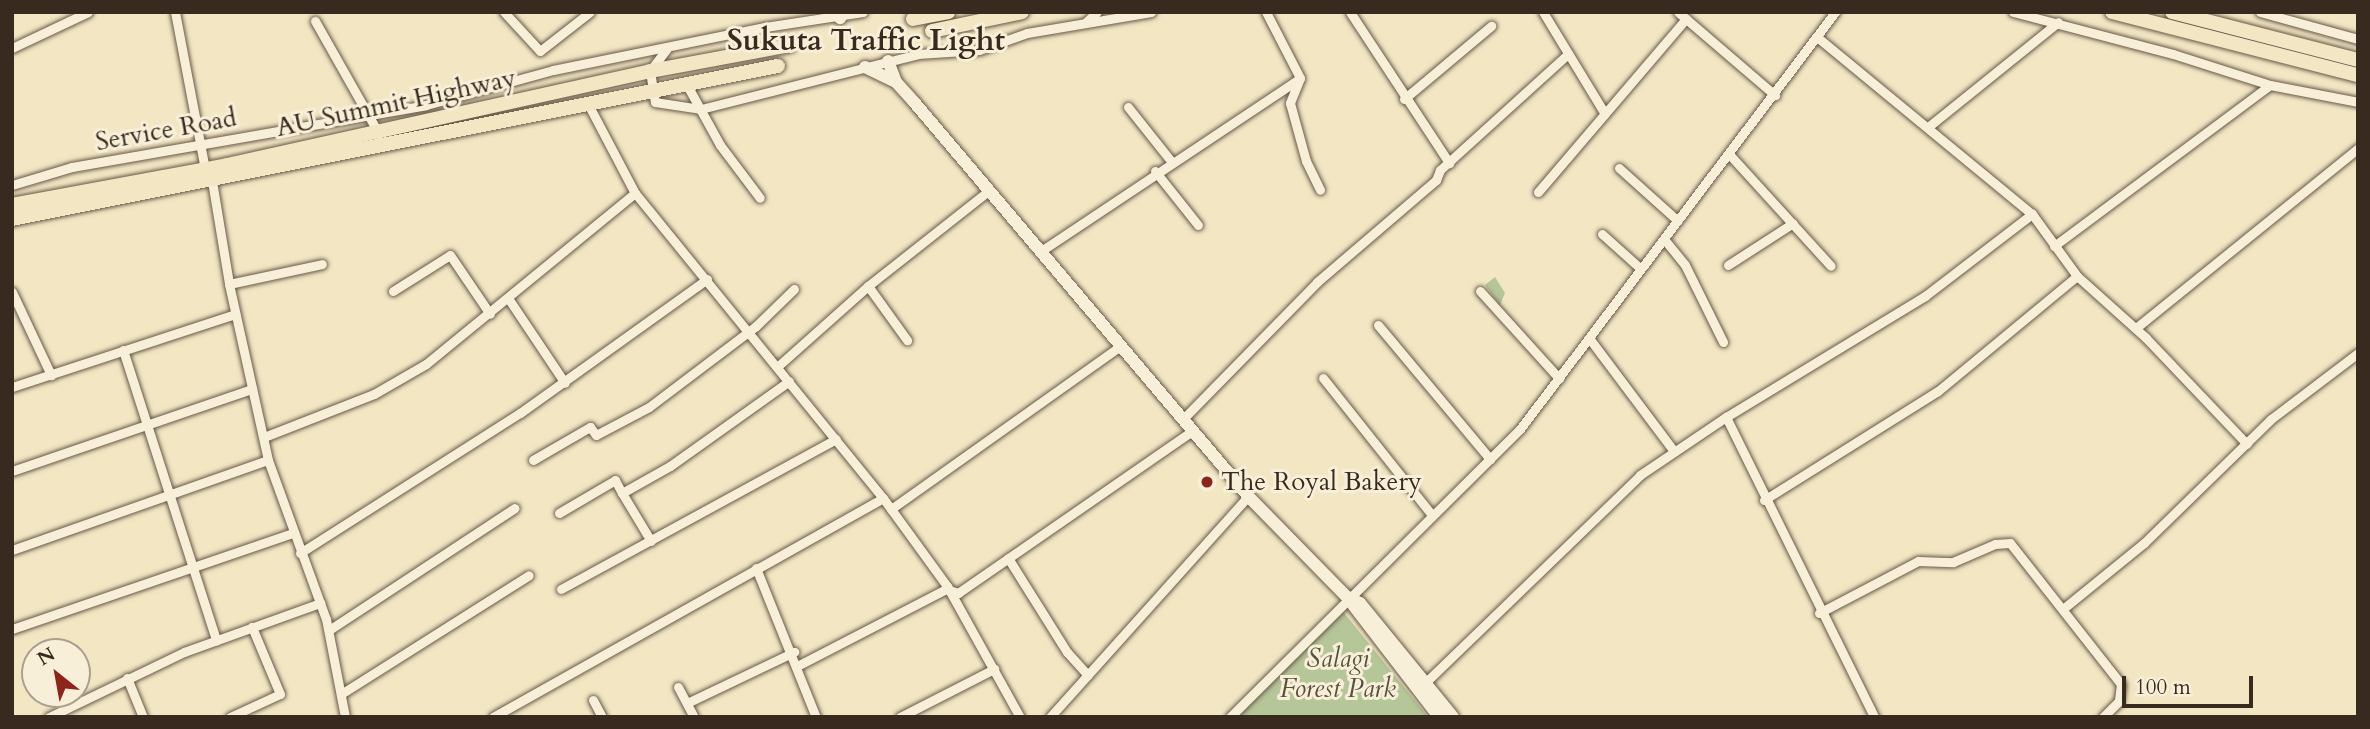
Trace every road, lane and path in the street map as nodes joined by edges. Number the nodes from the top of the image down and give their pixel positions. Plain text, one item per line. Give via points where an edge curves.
1 (88, 12) edge
2 (175, 12) edge
3 (504, 12) edge
4 (590, 12) edge
5 (863, 12) edge
6 (948, 12) edge
7 (1022, 12) edge
8 (1097, 12) edge
9 (1151, 12) edge
10 (1266, 12) edge
11 (1350, 12) edge
12 (1543, 12) edge
13 (1678, 12) edge
14 (1835, 12) edge
15 (2013, 12) edge
16 (2112, 12) edge
17 (2172, 12) edge
18 (2260, 12) edge
19 (2299, 12) edge
20 (838, 15) edge
21 (912, 19) dead end
22 (1686, 19) junction
23 (315, 21) dead end
24 (2058, 22) junction
25 (2290, 22) junction
26 (1084, 24) junction
27 (1491, 26) dead end
28 (932, 31) dead end
29 (1817, 37) junction
30 (2358, 39) edge
31 (790, 46) dead end
32 (668, 47) junction
33 (12, 48) edge
34 (1567, 54) junction
35 (2358, 60) edge
36 (888, 61) junction
37 (778, 66) dead end
38 (865, 67) junction
39 (650, 71) junction
40 (2358, 75) edge
41 (1300, 78) junction
42 (896, 82) junction
43 (2270, 85) junction
44 (688, 87) junction
45 (654, 93) junction
46 (1775, 94) junction
47 (1404, 99) junction
48 (2358, 102) edge
49 (588, 104) junction
50 (1128, 107) dead end
51 (701, 109) junction
52 (369, 113) junction
53 (1605, 114) junction
54 (1927, 127) junction
55 (379, 134) junction
56 (201, 147) junction
57 (2358, 148) edge
58 (1729, 154) junction
59 (1171, 160) junction
60 (1448, 163) junction
61 (1619, 169) dead end
62 (1155, 171) junction
63 (208, 175) junction
64 (12, 185) edge
65 (1320, 190) dead end
66 (988, 192) junction
67 (1538, 192) dead end
68 (635, 193) junction
69 (760, 198) dead end
70 (15, 204) edge
71 (2032, 214) junction
72 (12, 219) edge
73 (1678, 221) junction
74 (1793, 223) junction
75 (1198, 225) dead end
76 (1602, 234) dead end
77 (1664, 239) junction
78 (2054, 246) junction
79 (1041, 251) junction
80 (322, 264) dead end
81 (1728, 265) dead end
82 (1831, 266) dead end
83 (1641, 270) junction
84 (2077, 276) junction
85 (707, 279) junction
86 (229, 284) junction
87 (868, 286) junction
88 (794, 289) dead end
89 (393, 291) dead end
90 (1480, 291) dead end
91 (12, 292) edge
92 (508, 298) junction
93 (235, 314) junction
94 (490, 314) junction
95 (1378, 325) dead end
96 (2136, 328) junction
97 (748, 331) junction
98 (1589, 338) junction
99 (907, 340) dead end
100 (1723, 342) dead end
101 (1120, 346) junction
102 (123, 350) junction
103 (2358, 353) edge
104 (777, 367) junction
105 (51, 375) junction
106 (1323, 378) dead end
107 (1559, 378) junction
108 (789, 382) junction
109 (565, 383) junction
110 (12, 387) edge
111 (252, 389) junction
112 (1726, 416) junction
113 (1184, 418) junction
114 (150, 424) junction
115 (1193, 430) junction
116 (264, 437) junction
117 (836, 439) junction
118 (2247, 443) junction
119 (1673, 450) junction
120 (1490, 458) junction
121 (268, 460) junction
122 (533, 460) dead end
123 (12, 471) edge
124 (622, 493) junction
125 (170, 494) junction
126 (1248, 496) junction
127 (883, 498) junction
128 (1764, 500) junction
129 (515, 508) dead end
130 (891, 509) junction
131 (559, 513) dead end
132 (1432, 515) junction
133 (292, 533) junction
134 (651, 541) junction
135 (12, 550) edge
136 (300, 553) junction
137 (1008, 558) junction
138 (190, 567) junction
139 (757, 568) junction
140 (529, 575) dead end
141 (561, 589) dead end
142 (950, 592) junction
143 (1347, 597) junction
144 (320, 603) junction
145 (2064, 608) junction
146 (1819, 613) junction
147 (252, 627) junction
148 (12, 629) edge
149 (329, 631) junction
150 (216, 640) junction
151 (794, 652) junction
152 (799, 665) junction
153 (994, 669) junction
154 (1088, 675) junction
155 (127, 678) junction
156 (1427, 681) junction
157 (678, 687) dead end
158 (341, 694) junction
159 (593, 699) dead end
160 (687, 703) junction
161 (49, 717) edge
162 (143, 717) edge
163 (230, 717) edge
164 (345, 717) edge
165 (493, 717) edge
166 (602, 717) edge
167 (694, 717) edge
168 (816, 717) edge
169 (900, 717) edge
170 (1020, 717) edge
171 (1050, 717) edge
172 (1230, 717) edge
173 (1439, 717) edge
174 (1453, 717) edge
175 (1874, 717) edge
176 (2103, 717) edge

1 - 33 street
2 - 56 street
3 - 4 street via 540,51
5 - 20 street, Service Road
6 - 21 main road
7 - 28 main road
8 - 26 street
9 - 26 street
10 - 41 street
11 - 47 street
12 - 34 street
13 - 22 street
14 - 29 street
15 - 24 street
16 - 40 main road
17 - 35 main road
18 - 25 street
19 - 25 street
20 - 32 street, Service Road
22 - 46 street
22 - 53 street
23 - 52 street
24 - 43 street
24 - 54 street
25 - 30 street
26 - 36 street via 1027,33 979,50
27 - 47 street
29 - 46 street
29 - 54 street
31 - 39 main road, AU Summit Highway
32 - 39 street
32 - 52 street, Service Road
34 - 53 street
34 - 60 street
36 - 38 street
36 - 42 street
37 - 44 main road, AU Summit Highway
38 - 42 street
38 - 51 street
39 - 45 street
39 - 55 main road, AU Summit Highway
41 - 59 street
41 - 65 street via 1290,103 1306,161
42 - 66 street
43 - 48 street
43 - 78 street
44 - 45 main road, AU Summit Highway
44 - 51 street
45 - 49 main road, AU Summit Highway
45 - 51 street via 655,102
46 - 58 street
47 - 60 street
49 - 63 main road, AU Summit Highway
49 - 68 street
50 - 59 street
51 - 69 street via 720,145
52 - 55 street
52 - 56 street, Service Road
53 - 67 street
54 - 71 street
55 - 63 main road, AU Summit Highway
56 - 63 street
56 - 64 street, Service Road via 72,167
57 - 96 street
58 - 73 street
58 - 74 street
59 - 62 street
60 - 113 street via 1436,180 1317,282
61 - 73 street
62 - 75 street
62 - 79 street
63 - 70 main road, AU Summit Highway
63 - 72 main road, AU Summit Highway
63 - 86 street
64 - 70 street
66 - 79 street
66 - 87 street
68 - 85 street
68 - 92 street
71 - 78 street
71 - 112 street via 1925,296
73 - 77 street
74 - 81 street
74 - 82 street
76 - 83 street
77 - 83 street
77 - 100 street via 1691,276
78 - 84 street
79 - 101 street
80 - 86 street
83 - 98 street
84 - 96 street
84 - 128 street via 1938,391
85 - 97 street
85 - 109 street
86 - 93 street
87 - 99 street
87 - 104 street
88 - 97 street
89 - 94 street via 450,255
90 - 107 street
91 - 105 street
92 - 94 street
92 - 109 street
93 - 102 street
93 - 111 street
94 - 116 street via 374,394
95 - 120 street
96 - 118 street
97 - 104 street
97 - 122 street via 649,407 596,435 590,427
98 - 107 street
98 - 119 street
101 - 113 street
101 - 130 street
102 - 105 street
102 - 114 street
103 - 118 street
104 - 108 street
105 - 110 street
106 - 132 street
107 - 120 street via 1520,429
108 - 117 street
108 - 124 street via 717,435
109 - 136 street
111 - 114 street
111 - 116 street
112 - 119 street
112 - 128 street
113 - 115 street
114 - 123 street
114 - 125 street
115 - 126 street
115 - 137 street
116 - 121 street
117 - 127 street
117 - 134 street
118 - 145 street via 2102,581
119 - 156 street via 1640,475
120 - 132 street
121 - 125 street
121 - 133 street
124 - 131 street via 615,480
124 - 134 street
125 - 135 street
125 - 138 street
126 - 143 street
126 - 154 street
127 - 130 street
127 - 139 street
128 - 146 street
129 - 149 street
130 - 142 street
132 - 143 street
133 - 136 street
133 - 138 street
134 - 141 street
136 - 144 street
137 - 142 street via 958,593
137 - 154 street via 1067,652
138 - 148 street
138 - 150 street
139 - 151 street
139 - 165 street
140 - 158 street
142 - 152 street via 946,589
142 - 153 street
143 - 156 street via 1360,603
143 - 172 street
143 - 173 street
144 - 147 street
144 - 149 street
145 - 146 street via 2023,554 2003,542 1953,562 1919,561
145 - 176 street via 2121,684 2119,701
146 - 175 street
147 - 150 street
147 - 163 street via 280,694
149 - 158 street
150 - 155 street
151 - 152 street
151 - 160 street
152 - 168 street
153 - 169 street
153 - 170 street
154 - 171 street
155 - 161 street
155 - 162 street
156 - 174 street
157 - 160 street
158 - 164 street
159 - 166 street
160 - 167 street

